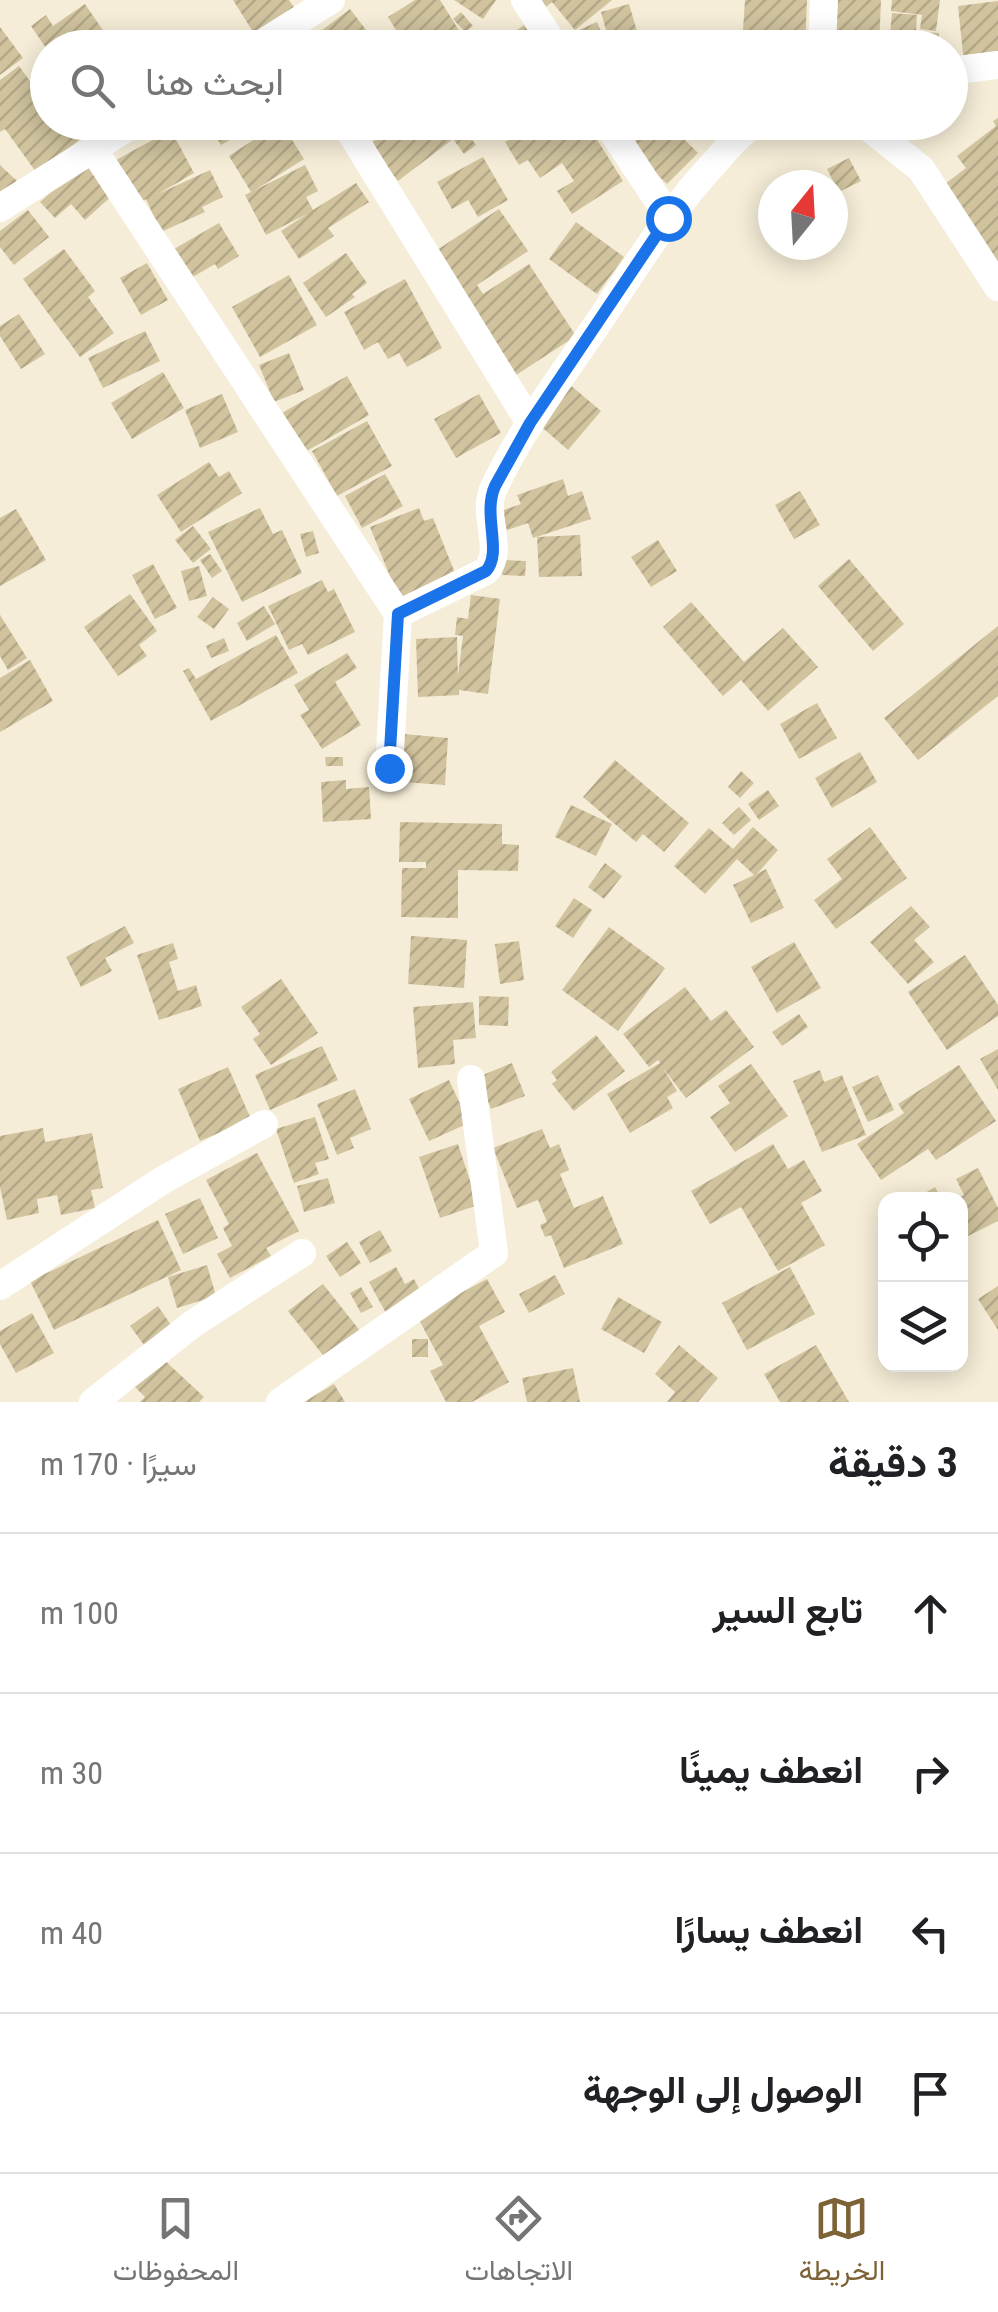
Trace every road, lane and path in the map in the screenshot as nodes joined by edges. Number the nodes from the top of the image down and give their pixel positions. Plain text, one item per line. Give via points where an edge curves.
1 (331, 0) edge
2 (525, 0) edge
3 (824, 0) edge
4 (300, 30) edge
5 (544, 30) edge
6 (823, 30) edge
7 (998, 65) edge
8 (968, 69) edge
9 (109, 140) edge
10 (355, 140) edge
11 (618, 140) edge
12 (735, 140) edge
13 (885, 140) edge
14 (94, 150) junction
15 (0, 208) edge
16 (668, 218) junction
17 (998, 287) edge
18 (530, 423) junction
19 (398, 614) junction
20 (389, 768) dead end
21 (471, 1079) dead end
22 (264, 1124) dead end
23 (302, 1253) dead end
24 (0, 1286) edge
25 (93, 1402) edge
26 (280, 1402) edge

1 - 4 street
2 - 5 street
3 - 6 street
7 - 8 street
9 - 14 street
10 - 18 street
11 - 16 street
12 - 16 street
13 - 17 street via 921,169
14 - 15 street
14 - 19 street
16 - 18 street
18 - 19 street via 490,496 492,564
19 - 20 street
21 - 26 street via 494,1253
22 - 24 street via 162,1180
23 - 25 street via 194,1323

